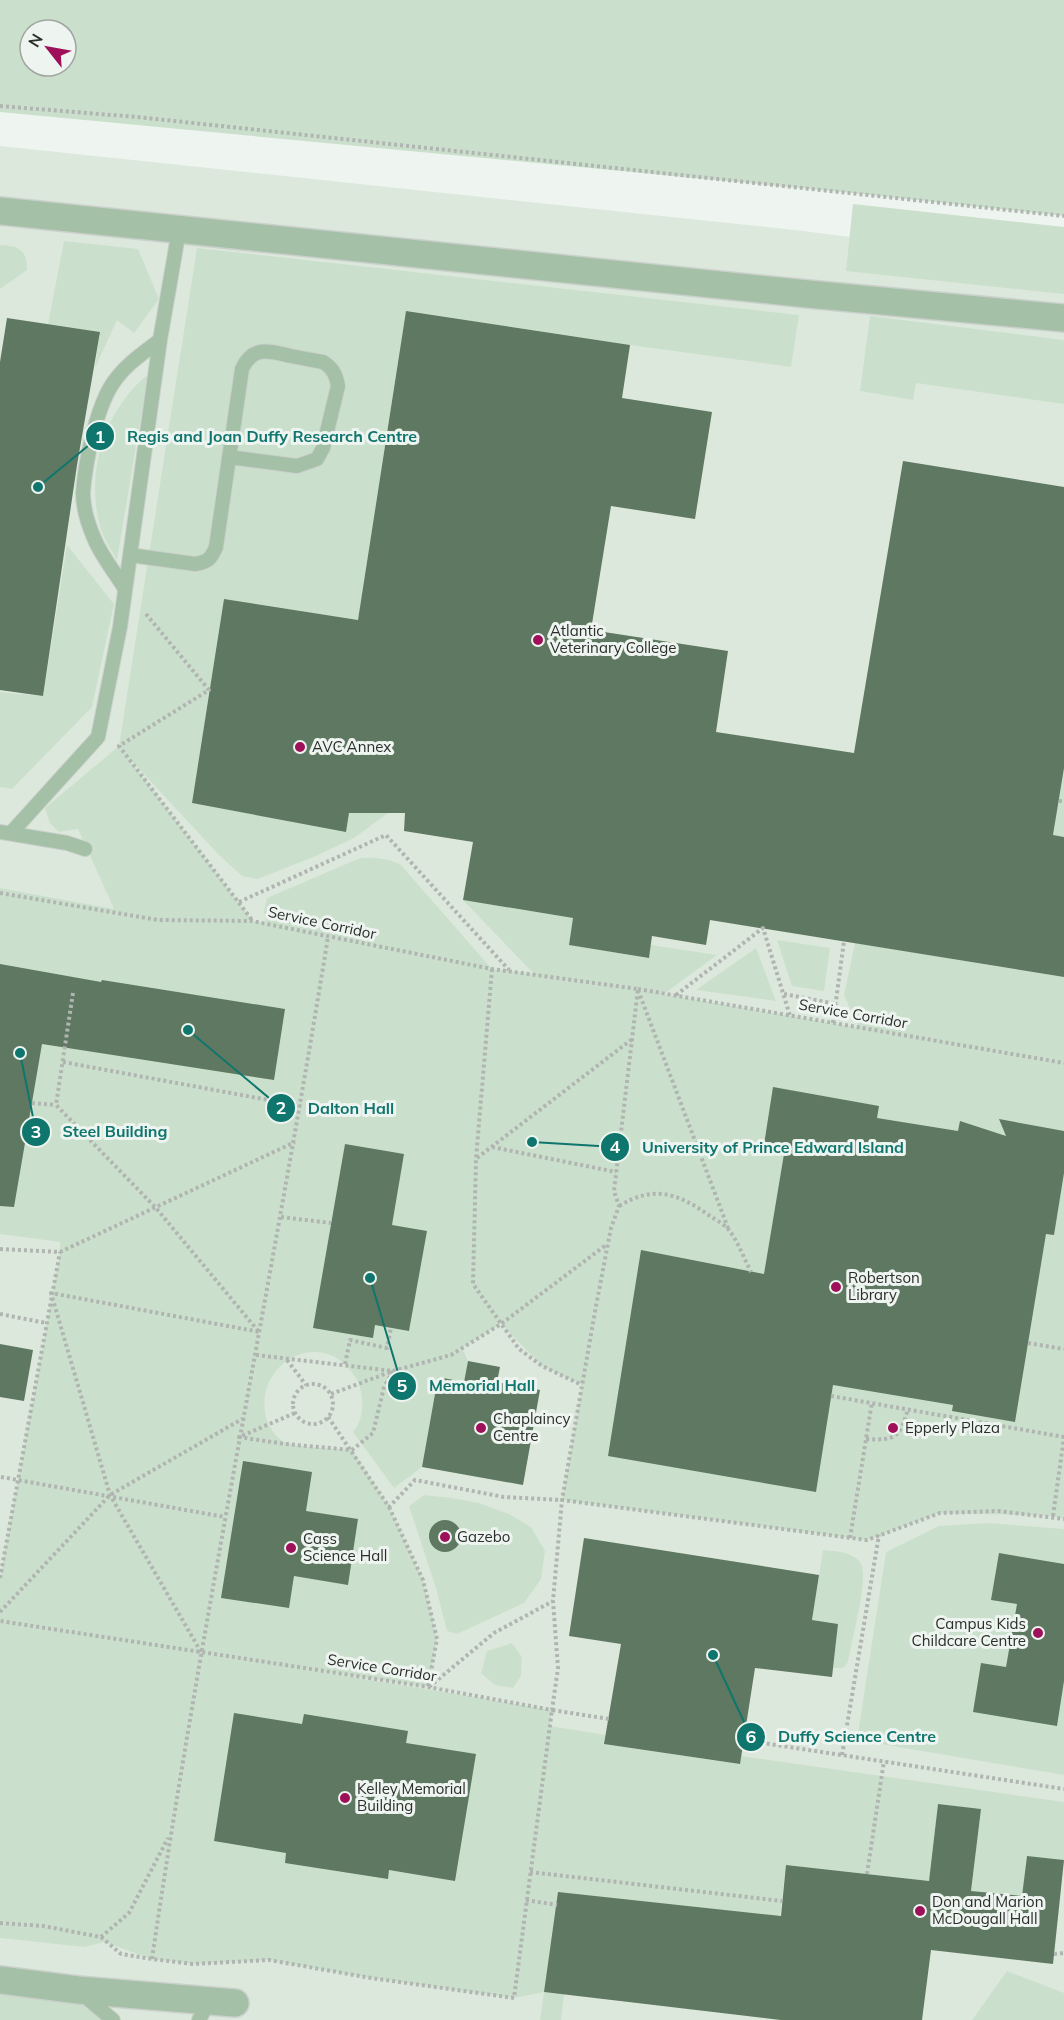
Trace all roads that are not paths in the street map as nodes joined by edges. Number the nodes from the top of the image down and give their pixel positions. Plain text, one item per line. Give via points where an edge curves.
1 (0, 211) edge
2 (179, 230) junction
3 (1064, 318) edge
4 (160, 340) junction
5 (229, 457) junction
6 (130, 555) junction
7 (125, 589) junction
8 (5, 832) edge
9 (85, 849) dead end
10 (0, 1980) edge
11 (78, 1990) junction
12 (214, 2008) edge
13 (113, 2020) edge

1 - 2 street
2 - 3 street
2 - 4 lane
4 - 6 lane
4 - 7 lane via 126,367 112,384 92,437 83,495 94,540
5 - 5 lane via 242,369 247,359 266,351 323,362 330,367 338,386 317,459 297,466
5 - 6 lane via 212,558 195,564
6 - 7 lane
7 - 8 lane via 98,737
8 - 9 lane
10 - 11 street
11 - 12 street
11 - 13 lane

